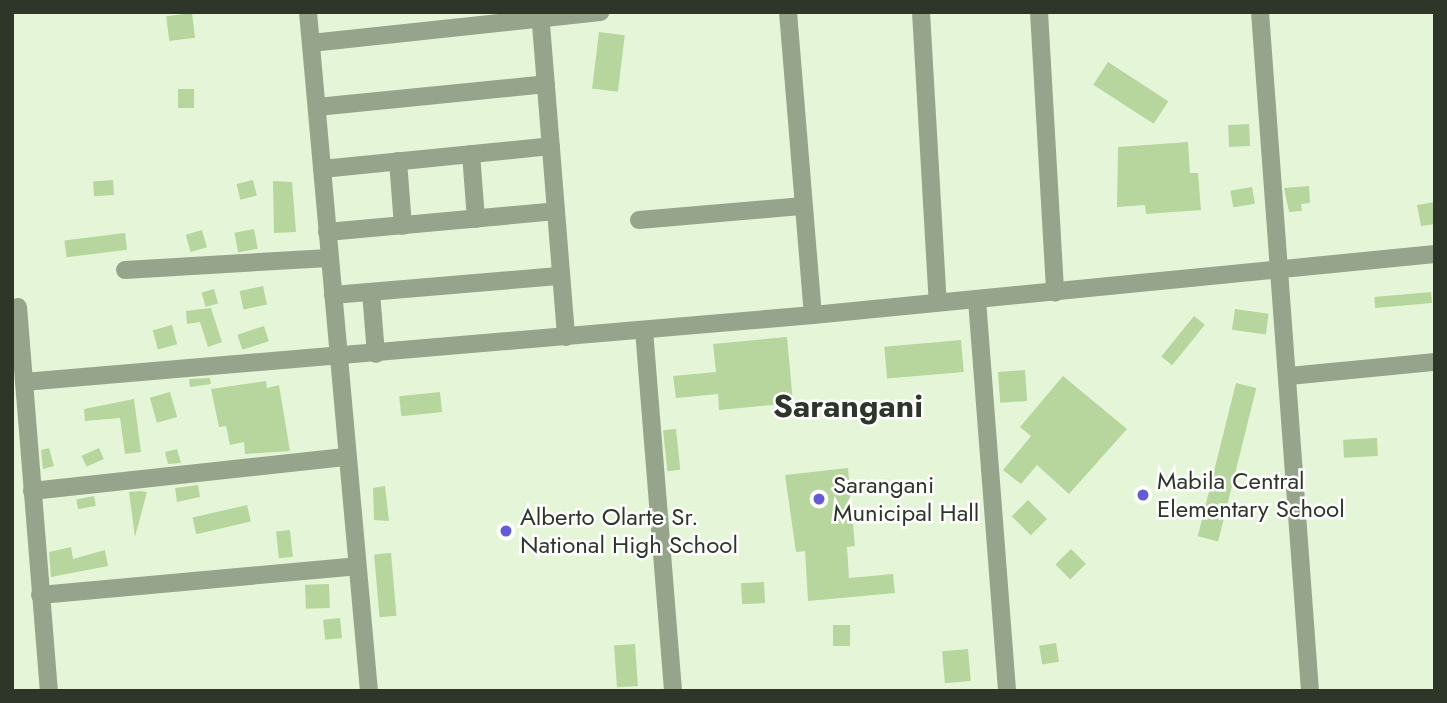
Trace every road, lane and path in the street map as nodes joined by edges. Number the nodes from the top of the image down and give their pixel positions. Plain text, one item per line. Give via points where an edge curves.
1 (308, 12) edge
2 (600, 12) edge
3 (788, 12) edge
4 (921, 12) edge
5 (1039, 12) edge
6 (1260, 12) edge
7 (541, 15) edge
8 (311, 43) junction
9 (546, 84) junction
10 (317, 107) junction
11 (551, 146) junction
12 (471, 154) junction
13 (398, 161) junction
14 (322, 169) junction
15 (803, 206) junction
16 (556, 211) junction
17 (475, 219) junction
18 (639, 220) dead end
19 (403, 226) junction
20 (327, 232) junction
21 (1435, 254) edge
22 (329, 258) junction
23 (125, 270) dead end
24 (1282, 272) junction
25 (561, 276) junction
26 (371, 292) junction
27 (1055, 293) junction
28 (333, 295) junction
29 (977, 300) junction
30 (938, 303) junction
31 (18, 307) dead end
32 (813, 315) junction
33 (644, 330) junction
34 (566, 337) junction
35 (376, 354) junction
36 (338, 358) junction
37 (1435, 362) edge
38 (1289, 376) junction
39 (24, 382) junction
40 (347, 457) junction
41 (32, 491) junction
42 (357, 566) junction
43 (40, 595) junction
44 (49, 691) edge
45 (369, 691) edge
46 (673, 691) edge
47 (1007, 691) edge
48 (1310, 691) edge

1 - 8 street
2 - 7 street
3 - 15 street
4 - 30 street
5 - 27 street
6 - 24 street
7 - 8 street
7 - 9 street
8 - 10 street
9 - 10 street
9 - 11 street
10 - 14 street
11 - 12 street
11 - 16 street
12 - 13 street
12 - 17 street
13 - 14 street
13 - 19 street
14 - 20 street
15 - 18 street
15 - 32 street
16 - 17 street
16 - 25 street
17 - 19 street
19 - 20 street
20 - 22 street
21 - 24 street
22 - 23 street
22 - 28 street
24 - 27 street
24 - 38 street
25 - 26 street
25 - 34 street
26 - 28 street
26 - 35 street
27 - 29 street
28 - 36 street
29 - 30 street
29 - 47 street
30 - 32 street
31 - 39 street
32 - 33 street
33 - 34 street
33 - 46 street
34 - 35 street
35 - 36 street
36 - 39 street
36 - 40 street
37 - 38 street
38 - 48 street
39 - 41 street
40 - 41 street
40 - 42 street
41 - 43 street
42 - 43 street
42 - 45 street
43 - 44 street

